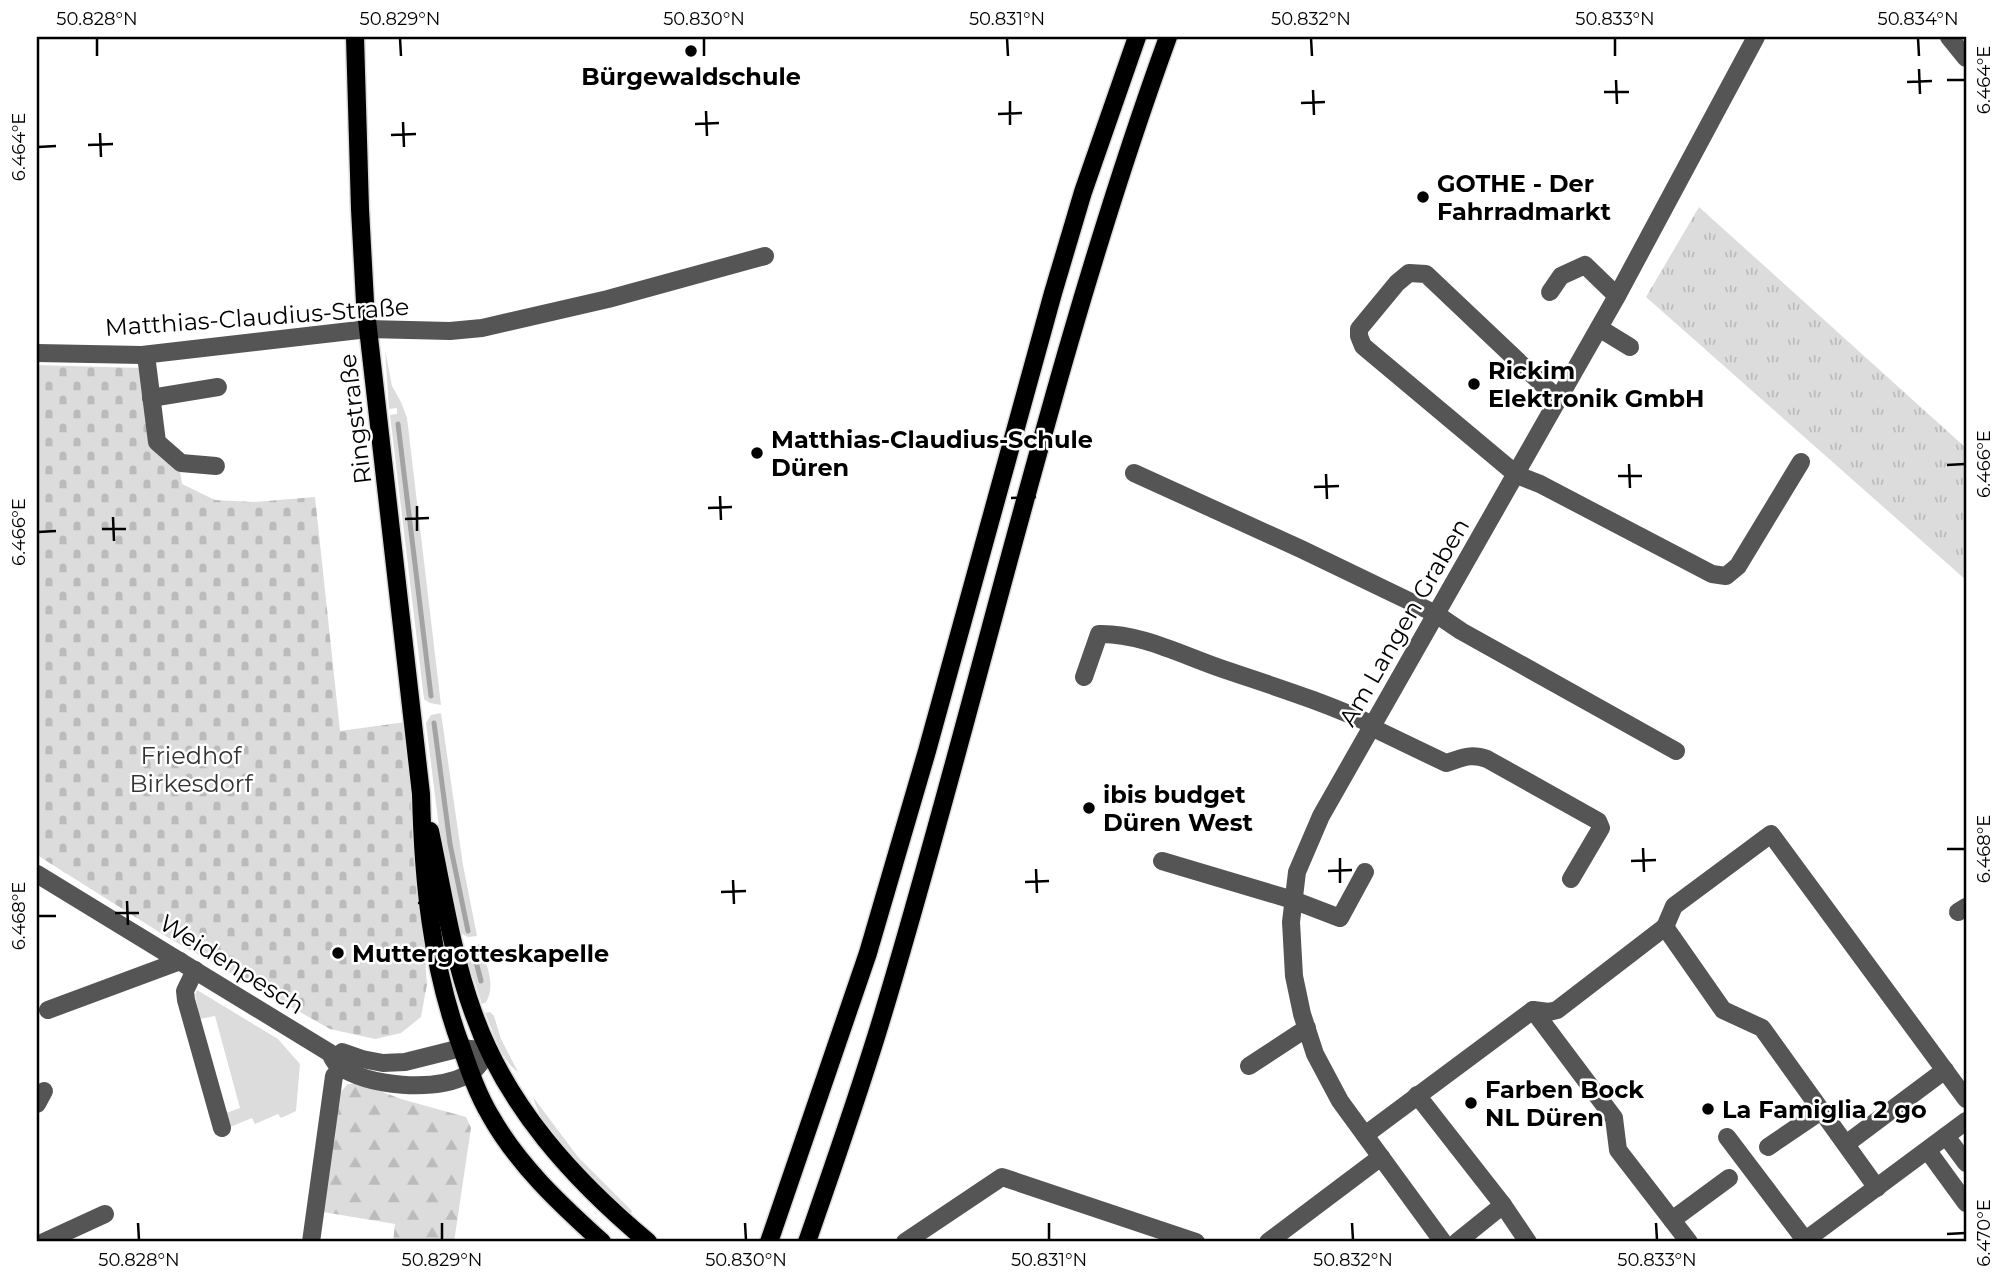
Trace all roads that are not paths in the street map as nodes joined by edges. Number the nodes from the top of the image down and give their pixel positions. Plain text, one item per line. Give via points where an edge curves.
1 (355, 37) edge
2 (1137, 37) edge
3 (1168, 37) edge
4 (1756, 37) edge
5 (1949, 37) edge
6 (1966, 58) edge
7 (765, 256) dead end
8 (1550, 292) dead end
9 (1617, 296) junction
10 (1599, 328) junction
11 (369, 329) junction
12 (1630, 347) dead end
13 (37, 353) edge
14 (146, 355) junction
15 (218, 387) dead end
16 (151, 397) junction
17 (1559, 400) junction
18 (1801, 462) dead end
19 (216, 466) dead end
20 (1134, 473) dead end
21 (1517, 475) junction
22 (1436, 614) junction
23 (1084, 677) dead end
24 (1372, 726) junction
25 (1676, 751) dead end
26 (421, 794) junction
27 (1162, 861) dead end
28 (1365, 873) dead end
29 (37, 874) edge
30 (1571, 879) dead end
31 (1293, 900) junction
32 (1665, 927) junction
33 (187, 965) junction
34 (48, 1010) dead end
35 (1534, 1010) junction
36 (1307, 1028) junction
37 (461, 1048) junction
38 (489, 1051) junction
39 (346, 1061) junction
40 (1248, 1066) dead end
41 (1945, 1070) junction
42 (470, 1074) junction
43 (1418, 1095) junction
44 (1966, 1100) edge
45 (1821, 1111) junction
46 (1966, 1121) edge
47 (222, 1128) dead end
48 (1365, 1135) junction
49 (1947, 1136) junction
50 (1727, 1138) dead end
51 (1846, 1144) junction
52 (1768, 1147) dead end
53 (1928, 1151) junction
54 (1381, 1157) junction
55 (1966, 1163) edge
56 (1729, 1178) dead end
57 (1877, 1188) junction
58 (1966, 1203) edge
59 (1503, 1205) junction
60 (105, 1214) dead end
61 (1672, 1220) junction
62 (772, 1234) edge
63 (1804, 1241) edge
64 (44, 1242) edge
65 (311, 1242) edge
66 (602, 1242) edge
67 (648, 1242) edge
68 (761, 1242) edge
69 (807, 1242) edge
70 (905, 1242) edge
71 (1196, 1242) edge
72 (1268, 1242) edge
73 (1443, 1242) edge
74 (1457, 1242) edge
75 (1528, 1242) edge
76 (1689, 1242) edge

1 - 11 main road, Ringstraße
2 - 62 main road via 1083,192 879,916
3 - 69 main road via 1111,202 1032,472 883,1015
4 - 9 street, Am Langen Graben
5 - 6 street
7 - 11 street, Matthias-Claudius-Straße via 482,328
8 - 9 street via 1561,276 1585,265
9 - 10 street, Am Langen Graben
10 - 12 street
10 - 17 street, Am Langen Graben
11 - 14 street, Matthias-Claudius-Straße
11 - 26 main road, Ringstraße
13 - 14 street, Matthias-Claudius-Straße
14 - 16 street
15 - 16 street
16 - 19 street via 157,442 181,463
17 - 21 street, Am Langen Graben
17 - 21 street via 1426,274 1409,273 1359,329 1363,346
18 - 21 street via 1738,566 1726,576 1712,574
20 - 22 street
21 - 22 street, Am Langen Graben
22 - 24 street, Am Langen Graben
22 - 25 street
23 - 24 street via 1099,634 1112,634 1275,687
24 - 30 street via 1446,763 1474,754 1487,759 1598,821 1601,828
24 - 31 street, Am Langen Graben via 1321,816 1297,872
26 - 37 main road, Ringstraße via 423,866 434,944
26 - 38 main road, Ringstraße via 454,947
27 - 31 street
28 - 31 street via 1340,918
29 - 33 street, Weidenpesch
31 - 36 street, Am Langen Graben via 1294,976
32 - 35 street via 1557,1010
32 - 41 street via 1674,906 1771,834
32 - 45 street via 1723,1010 1762,1028
33 - 34 street
33 - 39 street, Weidenpesch via 330,1053 336,1065
33 - 47 street via 186,1000
35 - 43 street
35 - 61 street via 1614,1118 1618,1150
36 - 40 street
36 - 48 street, Am Langen Graben via 1340,1101
37 - 38 street
37 - 39 street via 405,1062
37 - 42 main road, Ringstraße
38 - 42 street
38 - 67 main road, Ringstraße via 511,1092 548,1143
39 - 42 street, Weidenpesch via 373,1080 436,1085
39 - 65 street via 334,1076
41 - 44 street
41 - 51 street
42 - 66 main road, Ringstraße via 515,1153
43 - 48 street
43 - 59 street
45 - 51 street
45 - 52 street
46 - 49 street
48 - 54 street, Am Langen Graben
49 - 53 street
49 - 55 street
50 - 63 street
51 - 57 street
53 - 57 street
53 - 58 street
54 - 72 street
54 - 73 street, Am Langen Graben
56 - 61 street
57 - 63 street
59 - 74 street
59 - 75 street
60 - 64 street
61 - 76 street
62 - 68 main road
70 - 71 street via 1002,1177

